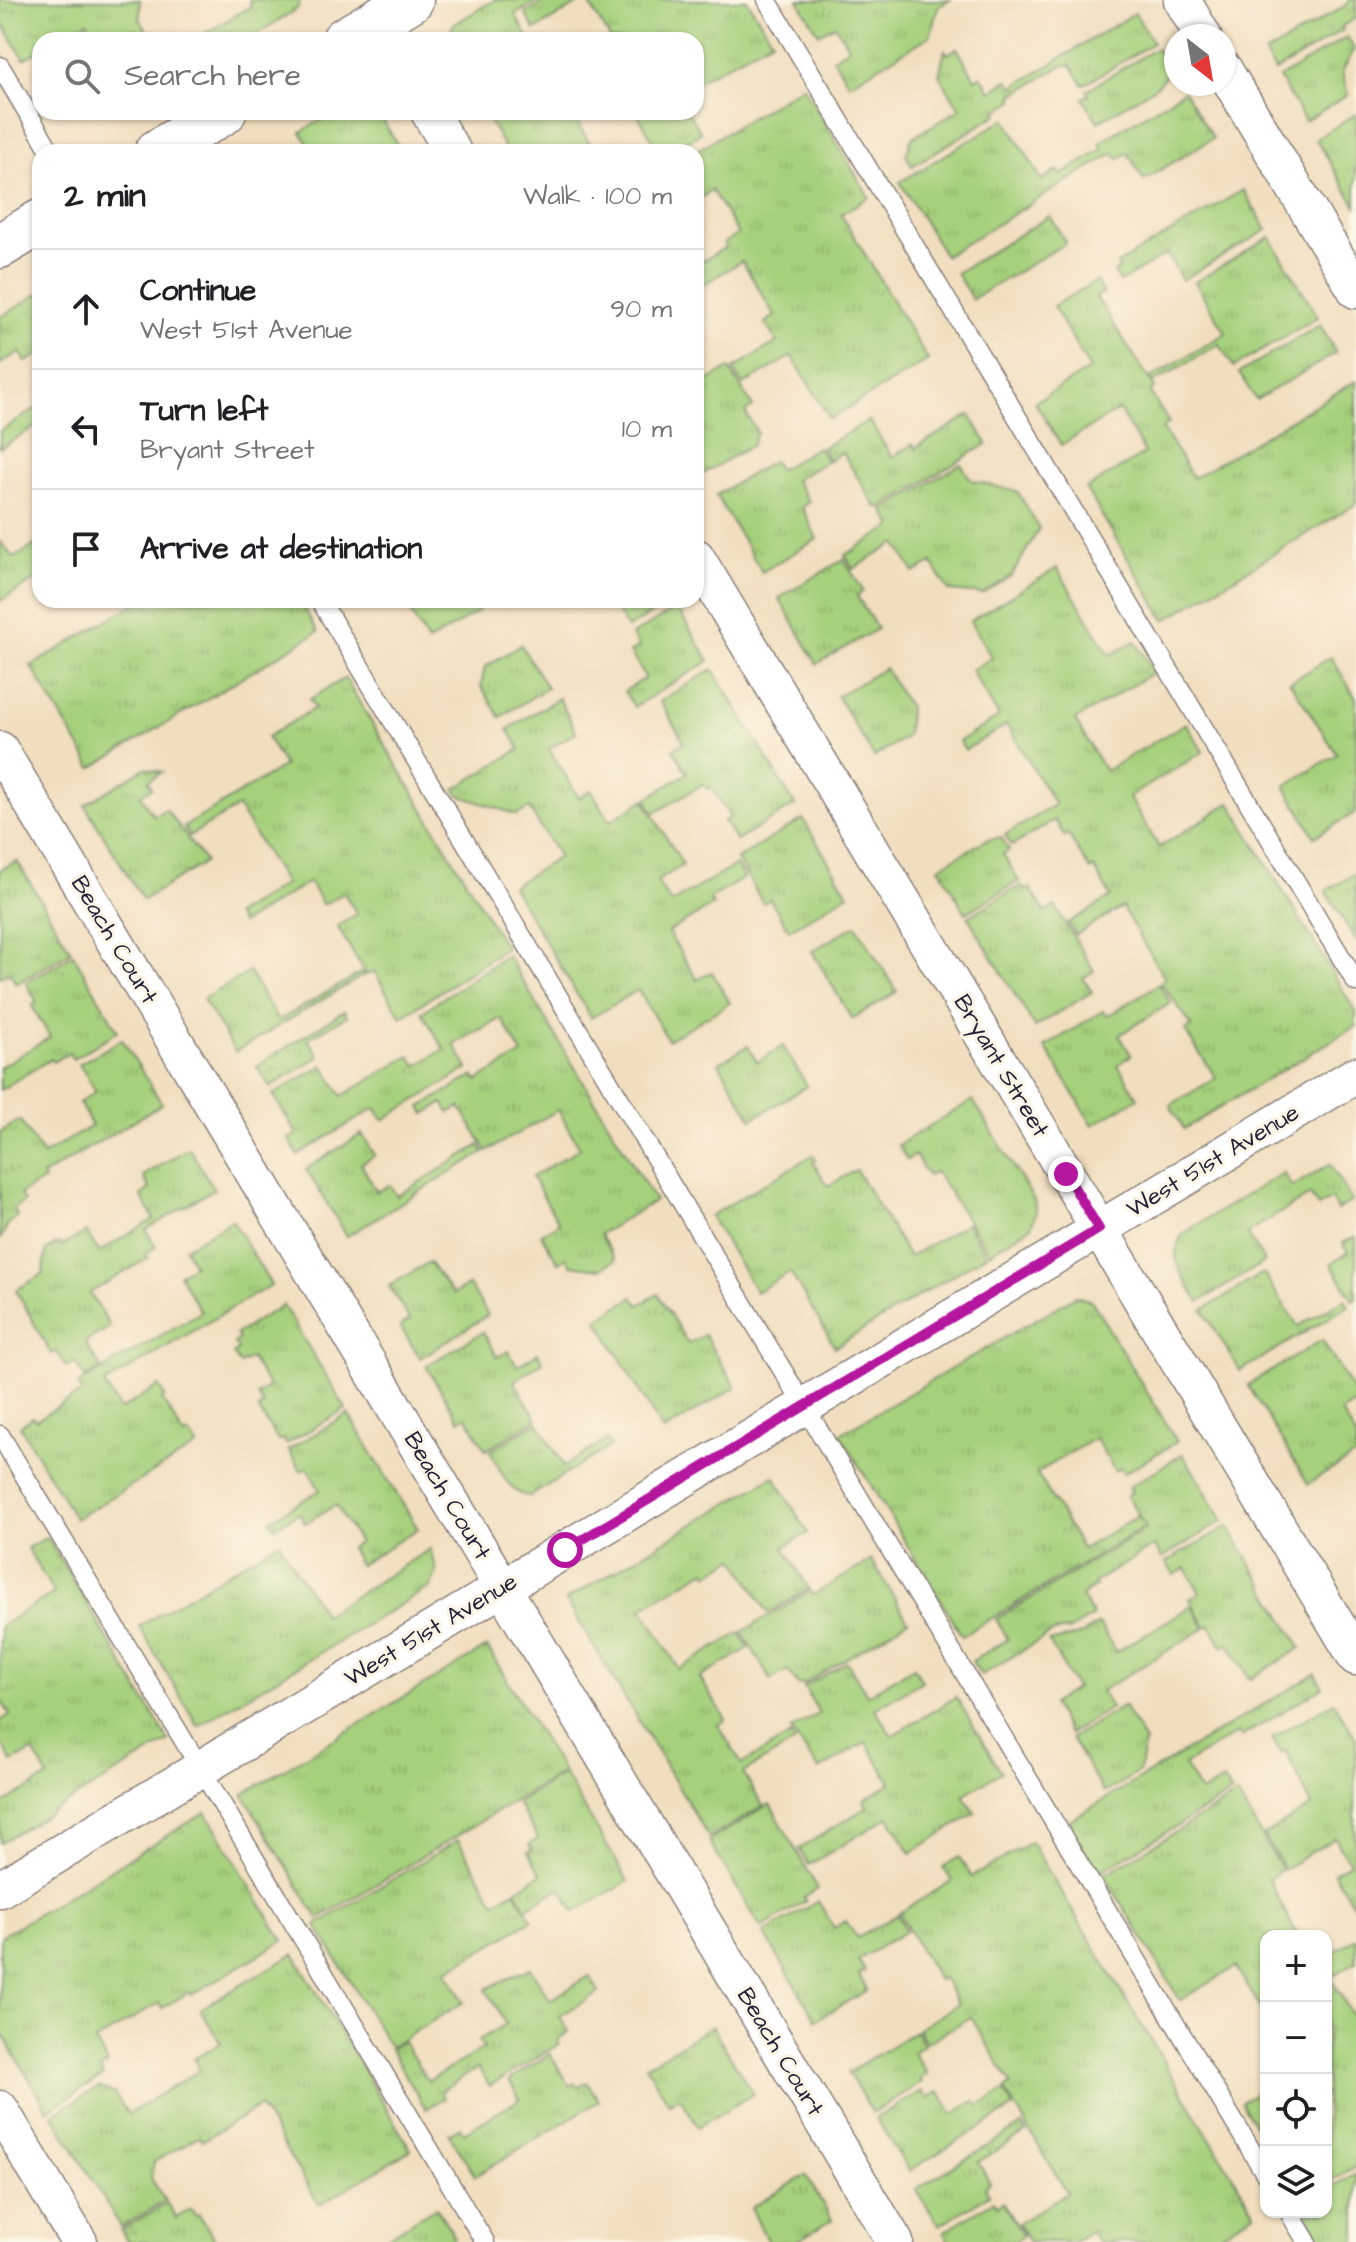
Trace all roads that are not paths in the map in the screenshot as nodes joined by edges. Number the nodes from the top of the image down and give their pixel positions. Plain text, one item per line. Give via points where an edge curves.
1 (767, 0) edge
2 (1182, 0) edge
3 (1196, 24) edge
4 (0, 66) edge
5 (1236, 90) edge
6 (32, 120) edge
7 (32, 120) edge
8 (211, 120) edge
9 (434, 120) edge
10 (46, 144) edge
11 (170, 144) edge
12 (448, 144) edge
13 (32, 227) edge
14 (0, 246) edge
15 (1356, 290) edge
16 (704, 570) edge
17 (325, 608) edge
18 (0, 750) edge
19 (1356, 982) edge
20 (1356, 1075) edge
21 (1099, 1229) junction
22 (804, 1406) junction
23 (0, 1435) edge
24 (502, 1588) junction
25 (1356, 1657) edge
26 (201, 1769) junction
27 (0, 1889) edge
28 (0, 2109) edge
29 (1260, 2165) edge
30 (1293, 2218) edge
31 (79, 2242) edge
32 (485, 2242) edge
33 (895, 2242) edge
34 (1307, 2242) edge

1 - 19 lane
2 - 3 street
4 - 6 lane
5 - 15 street
7 - 10 lane
8 - 11 street
9 - 12 street
13 - 14 street
16 - 21 street, Bryant Street
17 - 22 lane
18 - 24 street, Beach Court
20 - 21 street, West 51st Avenue
21 - 22 street, West 51st Avenue
21 - 25 street, Bryant Street
22 - 24 street, West 51st Avenue
22 - 29 lane
23 - 26 lane
24 - 26 street, West 51st Avenue
24 - 33 street, Beach Court
26 - 27 street, West 51st Avenue
26 - 32 lane
28 - 31 street
30 - 34 lane

